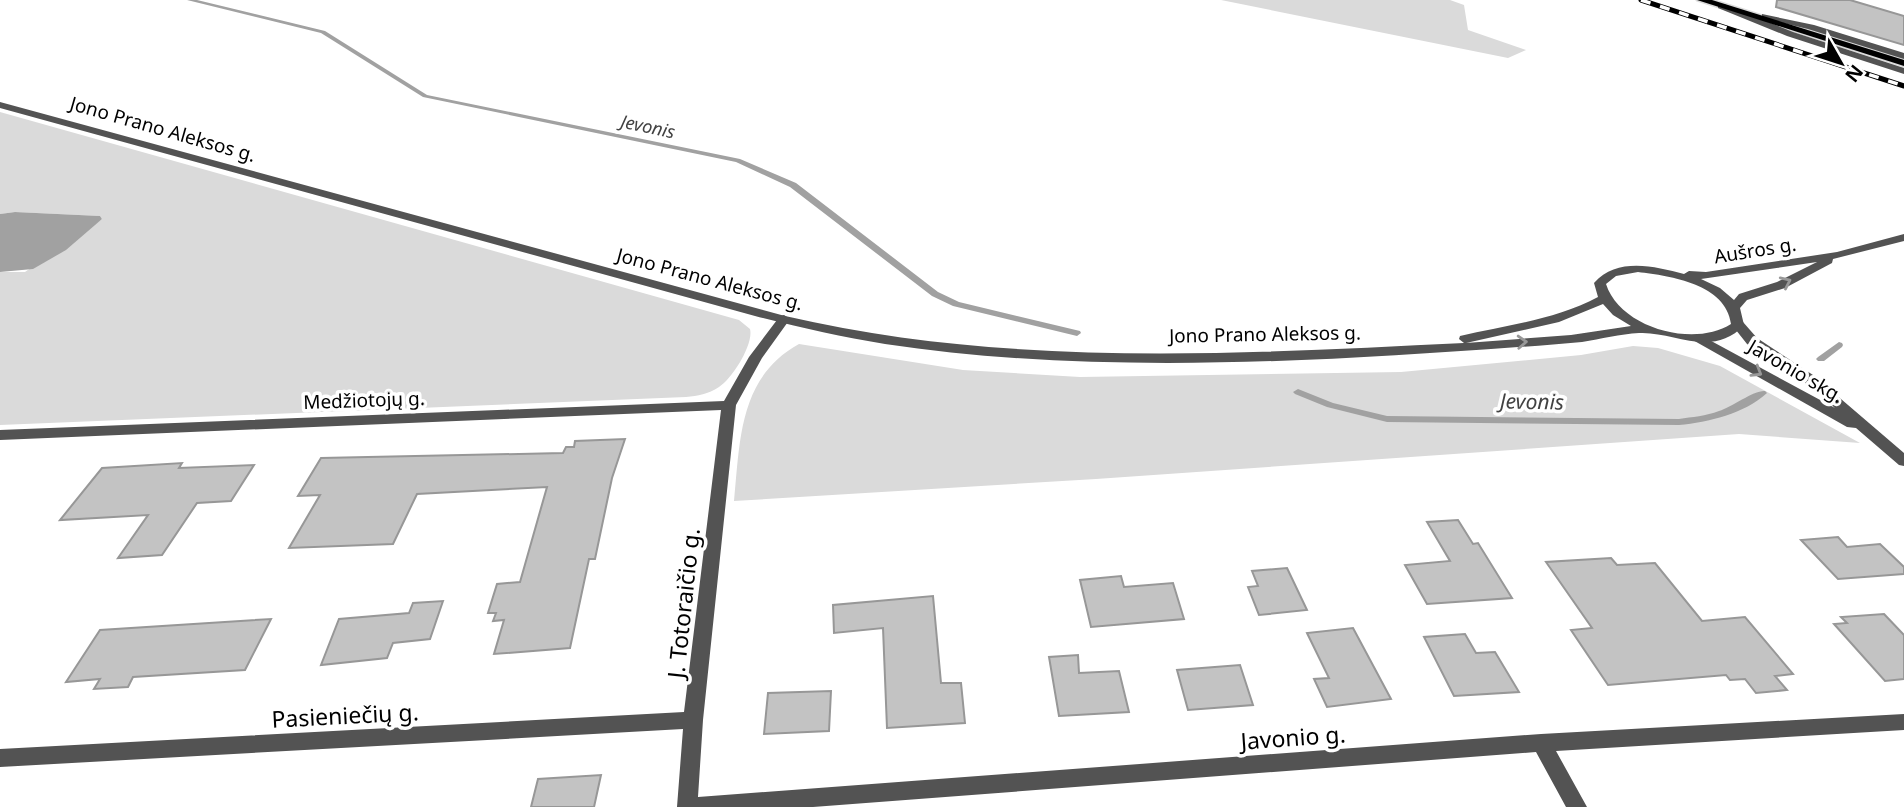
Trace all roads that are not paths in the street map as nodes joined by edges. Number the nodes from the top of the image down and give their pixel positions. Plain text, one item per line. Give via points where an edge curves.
1 (1702, 0) edge
2 (1720, 6) junction
3 (1904, 56) edge
4 (1904, 63) edge
5 (1904, 71) edge
6 (0, 104) edge
7 (1904, 237) edge
8 (1838, 255) junction
9 (1676, 274) junction
10 (1604, 299) junction
11 (1734, 307) junction
12 (785, 319) junction
13 (1738, 325) junction
14 (1649, 329) junction
15 (1697, 339) junction
16 (1429, 348) junction
17 (729, 405) junction
18 (0, 435) edge
19 (1875, 437) junction
20 (1904, 461) edge
21 (693, 720) junction
22 (1904, 722) edge
23 (1541, 743) junction
24 (0, 758) edge
25 (687, 807) edge
26 (1577, 807) edge

1 - 2 main road
2 - 3 street via 1811,27
2 - 4 main road
2 - 5 street
6 - 12 street, Jono Prano Aleksos g.
7 - 8 street, Aušros g.
8 - 9 street, Aušros g. via 1706,276
11 -> 8 street, Aušros g. via 1743,298 1782,285
9 - 10 street via 1638,268 1612,273 1600,283
9 - 11 street via 1711,288
10 - 14 street via 1621,315
10 - 16 street, Jono Prano Aleksos g. via 1544,320
11 - 13 street
12 - 16 street, Jono Prano Aleksos g. via 885,340 1051,355 1243,355
12 - 17 street via 756,357
13 - 15 street via 1724,336
13 - 19 street, Javonio skg. via 1752,341 1808,378
14 - 15 street
16 -> 14 street, Jono Prano Aleksos g. via 1574,339
15 -> 19 street, Javonio skg.
17 - 18 street, Medžiotojų g.
17 - 21 street, J. Totoraičio g.
19 - 20 street, Javonio skg.
21 - 24 street, Pasieniečių g.
21 - 25 street, J. Totoraičio g.
22 - 23 street, Javonio g.
23 - 25 street, Javonio g.
23 - 26 street

